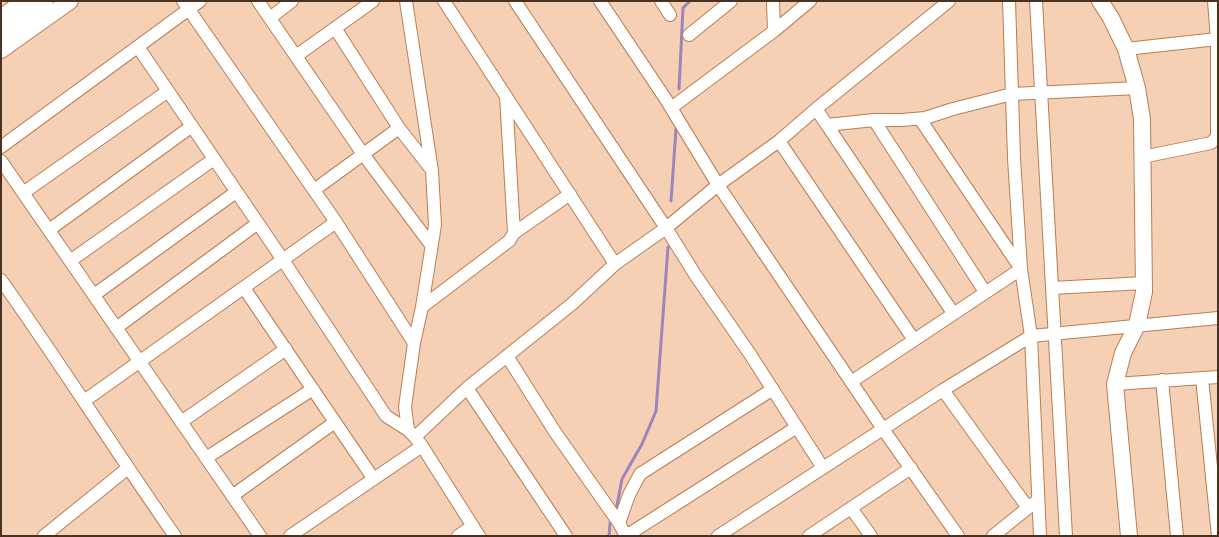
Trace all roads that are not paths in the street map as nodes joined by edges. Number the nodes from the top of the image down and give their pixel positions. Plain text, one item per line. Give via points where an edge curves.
1 (28, 1) edge
2 (45, 1) edge
3 (70, 1) edge
4 (200, 1) edge
5 (258, 1) edge
6 (292, 1) edge
7 (373, 1) edge
8 (406, 1) edge
9 (444, 1) edge
10 (515, 1) edge
11 (600, 1) edge
12 (661, 1) edge
13 (731, 1) edge
14 (773, 1) edge
15 (810, 1) edge
16 (949, 1) edge
17 (1009, 1) edge
18 (1036, 1) edge
19 (1100, 1) edge
20 (1214, 1) edge
21 (186, 5) edge
22 (670, 15) dead end
23 (270, 18) junction
24 (1, 20) edge
25 (335, 28) junction
26 (774, 30) junction
27 (1, 33) edge
28 (688, 35) dead end
29 (1217, 39) junction
30 (138, 47) junction
31 (1126, 49) junction
32 (1, 50) edge
33 (296, 56) junction
34 (1137, 88) junction
35 (168, 91) junction
36 (1042, 92) junction
37 (1012, 94) junction
38 (506, 95) junction
39 (671, 108) junction
40 (816, 109) junction
41 (920, 119) junction
42 (874, 120) junction
43 (827, 125) junction
44 (192, 126) junction
45 (399, 128) junction
46 (1218, 138) edge
47 (779, 142) junction
48 (1, 147) edge
49 (363, 154) junction
50 (1142, 157) junction
51 (214, 159) junction
52 (1, 160) edge
53 (432, 171) junction
54 (718, 185) junction
55 (314, 190) junction
56 (236, 192) junction
57 (23, 193) junction
58 (570, 194) junction
59 (336, 222) junction
60 (258, 223) junction
61 (666, 228) junction
62 (49, 230) junction
63 (514, 233) junction
64 (431, 245) junction
65 (283, 260) junction
66 (70, 261) junction
67 (615, 264) junction
68 (1021, 269) junction
69 (1, 280) edge
70 (1144, 283) junction
71 (244, 288) junction
72 (1052, 288) junction
73 (985, 292) junction
74 (94, 295) junction
75 (422, 307) junction
76 (953, 313) junction
77 (1218, 318) edge
78 (1137, 325) junction
79 (116, 328) junction
80 (1055, 334) junction
81 (1030, 336) junction
82 (914, 340) junction
83 (414, 343) junction
84 (286, 349) junction
85 (507, 356) junction
86 (139, 362) junction
87 (1218, 377) edge
88 (1202, 378) junction
89 (1162, 380) junction
90 (851, 382) junction
91 (1115, 384) junction
92 (467, 388) junction
93 (313, 389) junction
94 (773, 389) junction
95 (943, 390) junction
96 (84, 401) junction
97 (181, 422) junction
98 (335, 422) junction
99 (797, 427) junction
100 (883, 429) junction
101 (415, 438) junction
102 (206, 458) junction
103 (128, 468) junction
104 (823, 468) junction
105 (910, 468) junction
106 (373, 478) junction
107 (232, 496) junction
108 (1038, 500) junction
109 (851, 508) junction
110 (1028, 508) junction
111 (618, 523) junction
112 (476, 531) edge
113 (44, 536) edge
114 (175, 536) edge
115 (260, 536) edge
116 (291, 536) edge
117 (458, 536) edge
118 (566, 536) edge
119 (626, 536) edge
120 (718, 536) edge
121 (809, 536) edge
122 (871, 536) edge
123 (958, 536) edge
124 (993, 536) edge
125 (1040, 536) edge
126 (1066, 536) edge
127 (1129, 536) edge
128 (1177, 536) edge
129 (1218, 536) edge

1 - 24 highway
2 - 27 street
3 - 32 street
4 - 21 street
5 - 23 street
6 - 23 street
7 - 25 street
8 - 53 street
9 - 38 street
10 - 61 street
11 - 39 street
12 - 22 street
13 - 28 street
14 - 26 street
15 - 26 street
16 - 40 street
17 - 37 street
18 - 36 street
19 - 31 street
20 - 29 street
21 - 30 street
21 - 55 street
23 - 33 street
25 - 33 street
25 - 45 street
26 - 39 street
29 - 31 street
29 - 46 street
30 - 35 street
30 - 48 street
31 - 34 street
33 - 49 street
34 - 36 street
34 - 50 street via 1142,119
35 - 44 street
35 - 57 street
36 - 37 street
36 - 72 street
37 - 41 street
37 - 68 street
38 - 58 street
38 - 63 street
39 - 54 street
40 - 43 street
40 - 47 street
41 - 42 street
41 - 68 street
42 - 43 street
42 - 73 street
43 - 76 street
44 - 51 street
44 - 62 street
45 - 49 street
45 - 53 street
46 - 50 street via 1211,143
47 - 54 street
47 - 82 street
49 - 55 street
49 - 64 street
50 - 70 street
51 - 56 street
51 - 66 street
52 - 57 street
53 - 64 street via 434,226
54 - 61 street
54 - 90 street
55 - 59 street
56 - 60 street
56 - 74 street
57 - 62 street
58 - 63 street
58 - 67 street
59 - 65 street
59 - 83 street
60 - 65 street
60 - 79 street
61 - 67 street
61 - 94 street
62 - 66 street
63 - 75 street via 509,241
64 - 75 street
65 - 71 street
65 - 101 street via 386,416
66 - 74 street
67 - 85 street via 572,304
68 - 73 street
68 - 81 street
69 - 96 street
70 - 72 street
70 - 78 street
71 - 84 street
71 - 86 street
72 - 80 street
73 - 76 street
74 - 79 street
75 - 83 street
76 - 82 street
77 - 78 street
78 - 80 street
78 - 91 street via 1123,353
79 - 86 street
80 - 81 street
80 - 126 street
81 - 95 street
81 - 108 street
82 - 90 street
83 - 101 street via 405,407
84 - 93 street
84 - 97 street
85 - 92 street
85 - 111 street via 555,432
86 - 96 street
86 - 97 street
87 - 88 street
88 - 89 street
88 - 129 street
89 - 91 street
89 - 128 street
90 - 100 street
91 - 127 street
92 - 101 street
92 - 118 street
93 - 98 street
93 - 102 street
94 - 99 street
94 - 111 street via 640,474
95 - 100 street
95 - 110 street
96 - 103 street
97 - 102 street
98 - 106 street
98 - 107 street
99 - 104 street
99 - 119 street
100 - 104 street
100 - 105 street
101 - 106 street
101 - 112 street
102 - 107 street
103 - 113 street
103 - 114 street
104 - 120 street
105 - 109 street
105 - 123 street
106 - 116 street
107 - 115 street
108 - 110 street
108 - 125 street
109 - 121 street
109 - 122 street
110 - 124 street
111 - 119 street
112 - 117 street

